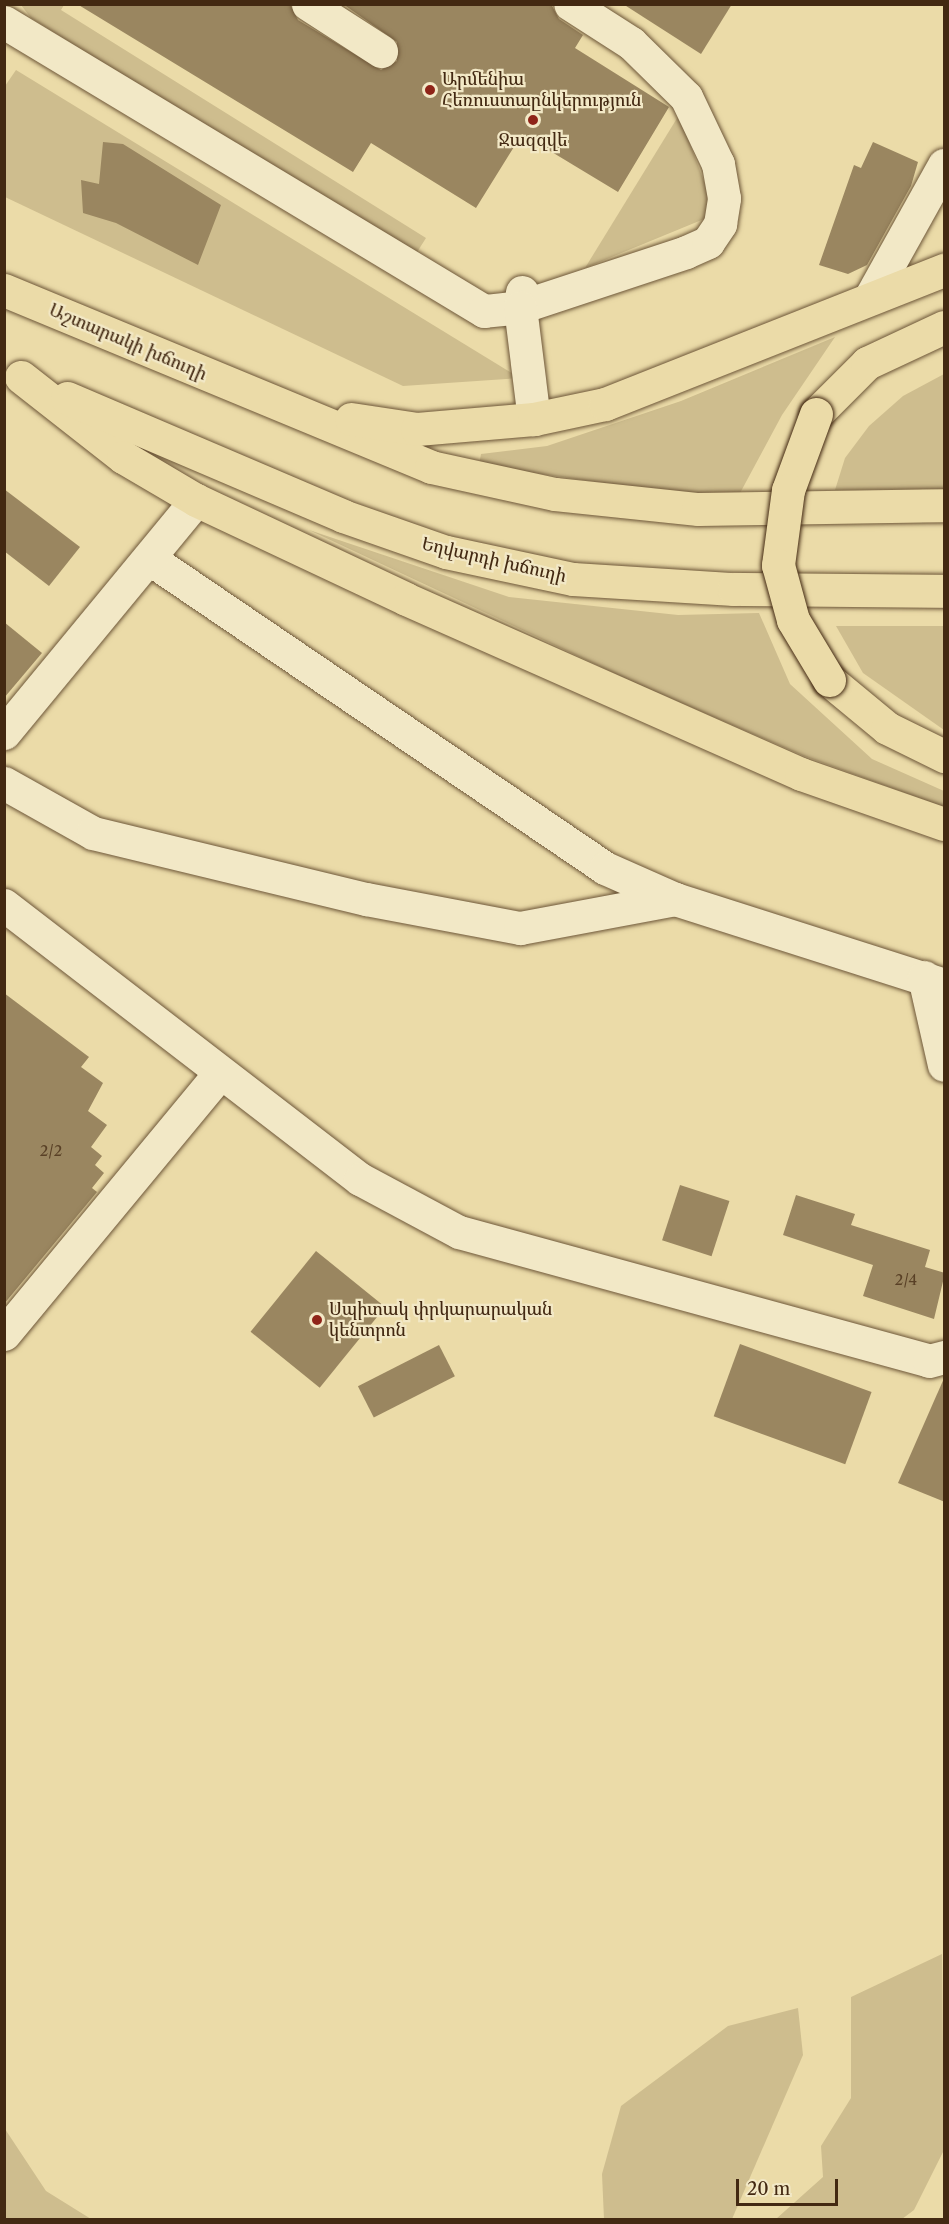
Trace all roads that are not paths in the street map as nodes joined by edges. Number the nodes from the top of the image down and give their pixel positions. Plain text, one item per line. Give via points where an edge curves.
1 (308, 4) edge
2 (570, 4) edge
3 (4, 22) edge
4 (381, 51) dead end
5 (945, 165) edge
6 (945, 270) edge
7 (4, 290) edge
8 (871, 296) junction
9 (521, 299) junction
10 (945, 327) edge
11 (13, 374) edge
12 (309, 413) junction
13 (534, 419) junction
14 (196, 500) junction
15 (945, 505) edge
16 (150, 560) junction
17 (945, 591) edge
18 (4, 733) edge
19 (945, 756) edge
20 (4, 783) edge
21 (945, 824) edge
22 (675, 899) junction
23 (4, 905) edge
24 (934, 981) edge
25 (945, 1065) edge
26 (220, 1073) junction
27 (4, 1334) edge
28 (945, 1357) edge

1 - 4 lane
2 - 9 lane via 630,43 686,97 718,164 723,206 720,224 708,242
3 - 9 lane via 484,311
5 - 8 lane
6 - 8 main road
7 - 12 main road, Աշտարակի խճուղի via 252,394
8 - 13 main road via 605,404
9 - 13 lane
10 - 19 main road, bridge via 867,363 816,414 788,490 778,565 793,620 829,681 887,728
11 - 14 main road via 123,457
11 - 17 main road, Եղվարդի խճուղի via 240,474 446,552 573,579 734,589
12 - 13 main road via 417,429
12 - 15 main road via 431,467 555,494 698,509
14 - 16 lane
14 - 21 main road via 406,599 801,774
16 - 18 lane
16 - 22 lane via 605,868
20 - 22 lane via 93,832 366,899 520,928
22 - 24 lane
23 - 26 lane
24 - 25 lane
26 - 27 lane
26 - 28 lane via 360,1179 459,1232 929,1361

